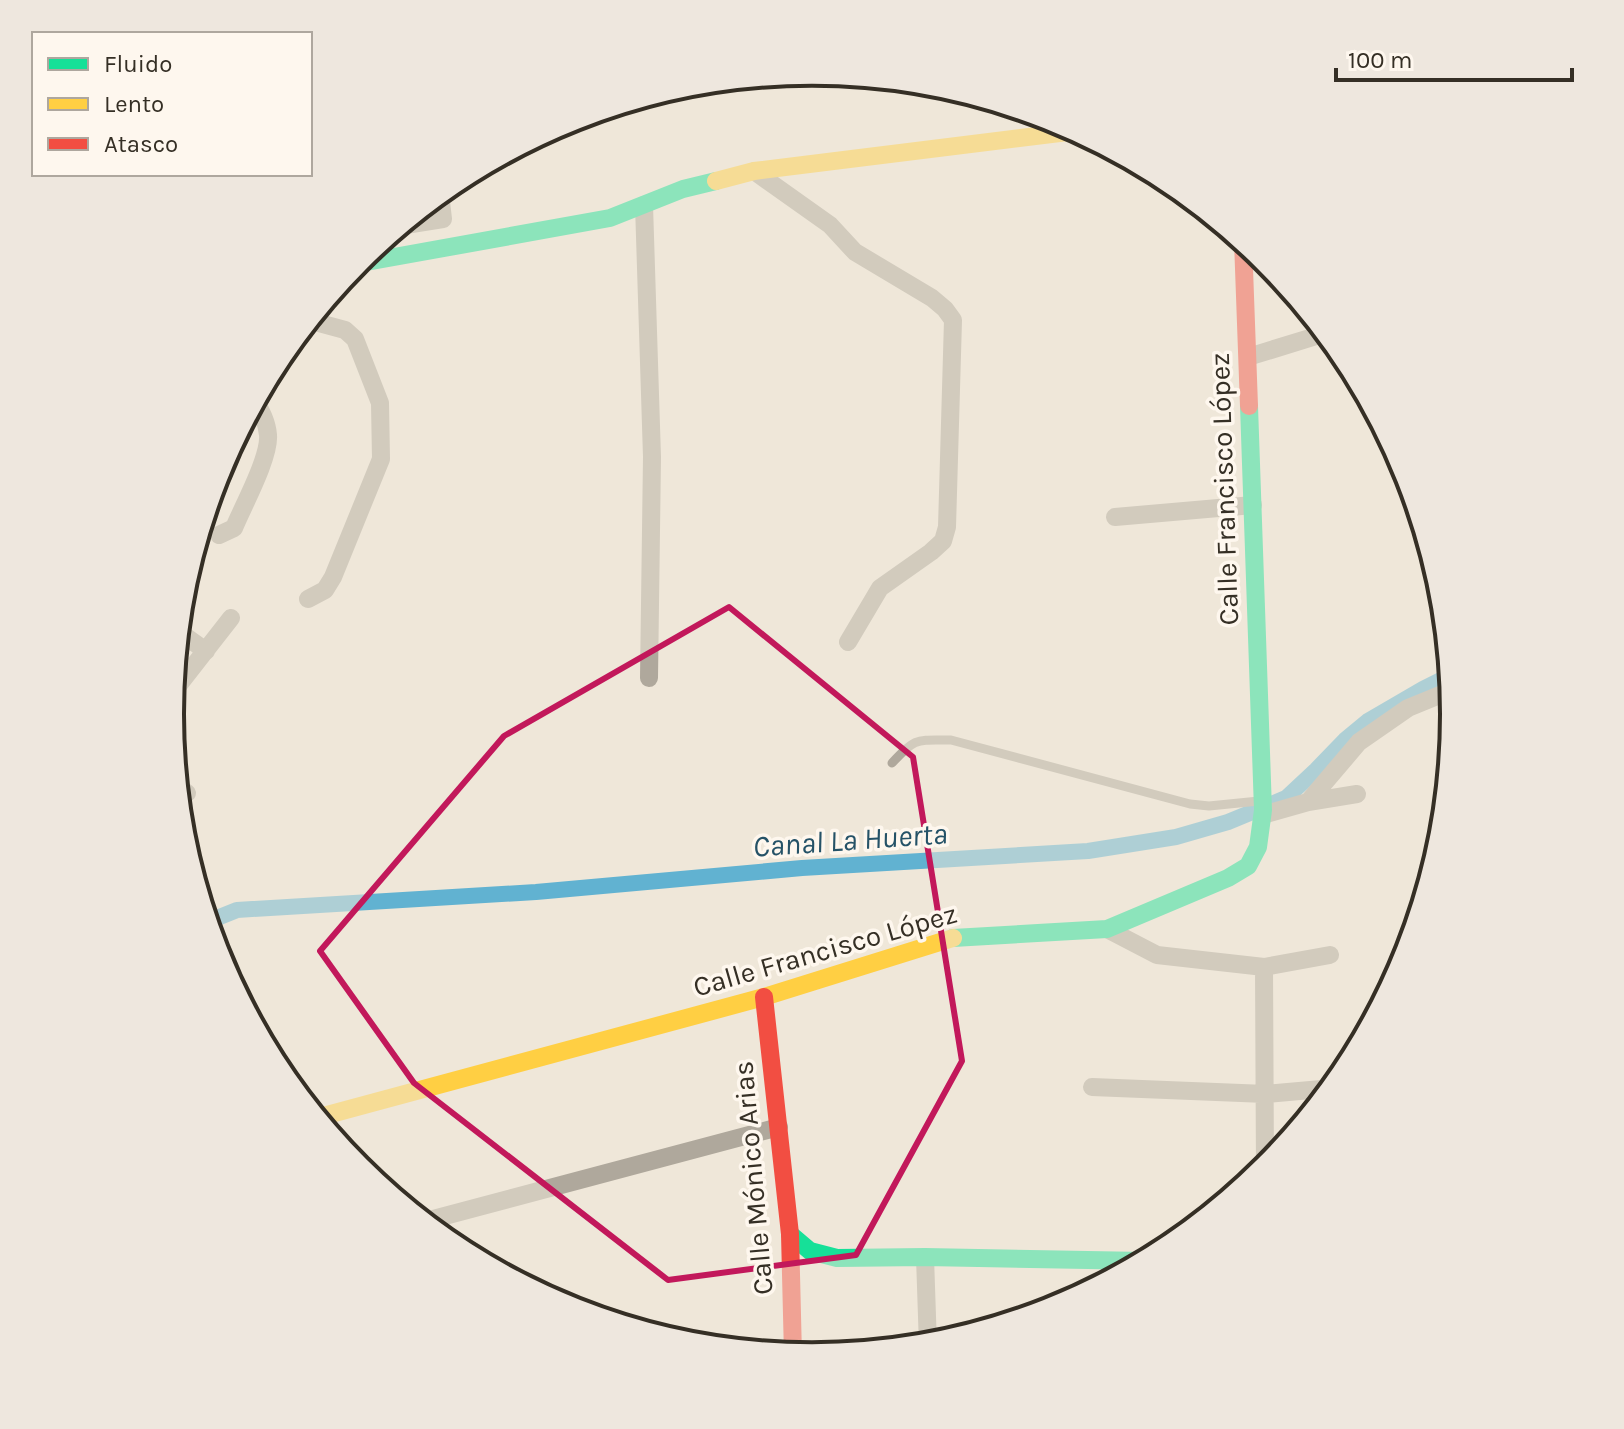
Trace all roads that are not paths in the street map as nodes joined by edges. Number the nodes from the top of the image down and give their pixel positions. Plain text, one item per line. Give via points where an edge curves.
1 (1053, 134) edge
2 (754, 171) junction
3 (644, 205) junction
4 (442, 207) edge
5 (421, 222) edge
6 (382, 257) edge
7 (1244, 259) edge
8 (320, 323) edge
9 (1314, 337) edge
10 (1248, 357) junction
11 (261, 412) edge
12 (1253, 505) junction
13 (1115, 517) dead end
14 (219, 535) dead end
15 (308, 599) dead end
16 (231, 618) dead end
17 (188, 638) edge
18 (848, 642) dead end
19 (206, 651) junction
20 (185, 677) edge
21 (649, 678) dead end
22 (1440, 695) edge
23 (892, 763) dead end
24 (1357, 794) dead end
25 (1308, 802) junction
26 (1263, 808) junction
27 (1107, 929) junction
28 (1330, 955) dead end
29 (1264, 967) junction
30 (764, 997) junction
31 (1092, 1087) dead end
32 (1316, 1089) edge
33 (1266, 1094) junction
34 (328, 1115) edge
35 (779, 1127) junction
36 (1265, 1149) edge
37 (436, 1218) edge
38 (790, 1234) junction
39 (925, 1257) junction
40 (1123, 1261) edge
41 (928, 1332) edge
42 (793, 1343) edge

1 - 2 street
2 - 3 street
2 - 18 street via 830,225 855,252 932,298 953,320 943,541 880,588
3 - 6 street via 610,218
3 - 21 street via 652,457
4 - 5 street via 443,219
7 - 10 street, Calle Francisco López
8 - 15 street via 345,330 355,339 380,403 381,459 333,577 325,590
9 - 10 street
10 - 12 street, Calle Francisco López
11 - 14 street via 269,438 264,458 234,528
12 - 13 street
12 - 26 street, Calle Francisco López
16 - 19 street
17 - 19 street
19 - 20 street
22 - 25 street via 1408,708 1359,742
23 - 26 lane via 918,740 951,740 1190,804
24 - 25 street
25 - 26 street
26 - 27 street, Calle Francisco López via 1258,847 1248,866
27 - 29 street via 1157,955
27 - 30 street, Calle Francisco López via 955,938
28 - 29 street
29 - 33 street
30 - 34 street, Calle Francisco López
30 - 35 street, Calle Mónico Arias
31 - 33 street
32 - 33 street
33 - 36 street
35 - 37 street
35 - 38 street, Calle Mónico Arias
38 - 39 street via 810,1251 837,1258
38 - 42 street, Calle Mónico Arias
39 - 40 street
39 - 41 street

